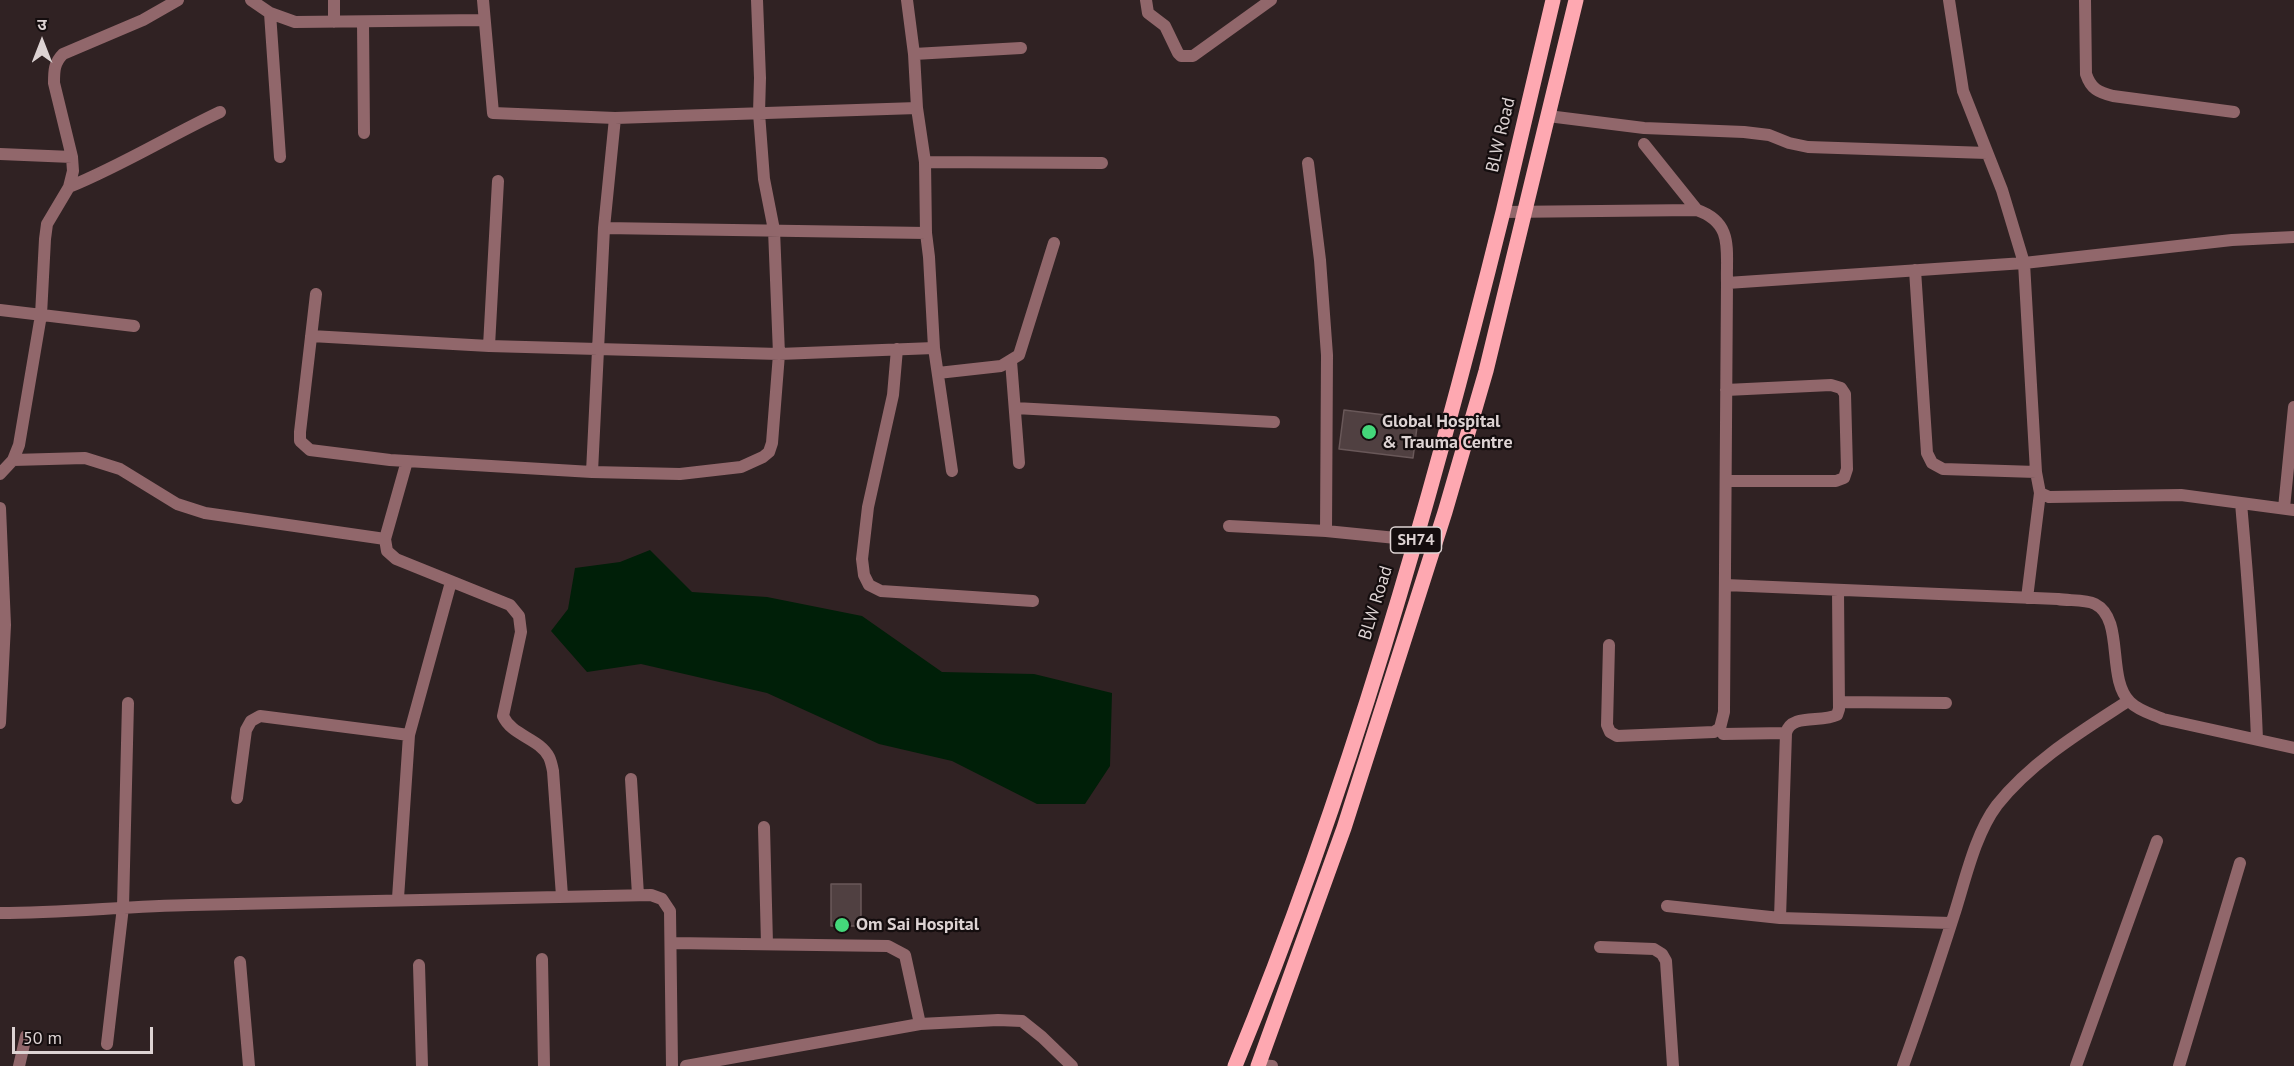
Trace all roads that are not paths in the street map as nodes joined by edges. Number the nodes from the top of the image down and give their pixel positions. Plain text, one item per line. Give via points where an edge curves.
1 (178, 0) edge
2 (251, 0) edge
3 (334, 0) edge
4 (483, 0) edge
5 (757, 0) edge
6 (907, 0) edge
7 (1146, 0) edge
8 (1271, 0) edge
9 (1553, 0) edge
10 (1576, 0) edge
11 (1949, 0) edge
12 (2085, 0) edge
13 (270, 13) junction
14 (484, 20) junction
15 (334, 22) junction
16 (363, 22) junction
17 (1021, 48) dead end
18 (914, 54) junction
19 (917, 108) junction
20 (220, 112) dead end
21 (2234, 112) dead end
22 (759, 113) junction
23 (1548, 116) junction
24 (615, 118) junction
25 (364, 133) dead end
26 (1644, 144) dead end
27 (1987, 153) junction
28 (0, 154) edge
29 (72, 157) junction
30 (280, 157) dead end
31 (925, 162) junction
32 (1102, 163) dead end
33 (1308, 163) dead end
34 (498, 181) dead end
35 (69, 187) junction
36 (1698, 210) junction
37 (1503, 212) junction
38 (1523, 214) junction
39 (604, 228) junction
40 (774, 230) junction
41 (926, 233) junction
42 (2294, 237) edge
43 (1054, 243) dead end
44 (2024, 262) junction
45 (1914, 270) junction
46 (1727, 284) junction
47 (316, 294) dead end
48 (0, 310) edge
49 (41, 315) junction
50 (134, 326) dead end
51 (311, 336) junction
52 (489, 346) junction
53 (934, 348) junction
54 (598, 350) junction
55 (897, 350) junction
56 (779, 354) junction
57 (1011, 361) junction
58 (938, 374) junction
59 (1726, 390) junction
60 (2294, 407) edge
61 (1015, 408) junction
62 (1274, 422) dead end
63 (13, 460) junction
64 (408, 461) junction
65 (1019, 463) dead end
66 (952, 471) dead end
67 (592, 472) junction
68 (2036, 472) junction
69 (0, 474) edge
70 (1726, 481) junction
71 (2040, 492) junction
72 (2241, 503) junction
73 (0, 508) edge
74 (2289, 509) edge
75 (1229, 526) dead end
76 (1326, 531) junction
77 (385, 539) junction
78 (1416, 540) junction
79 (451, 582) junction
80 (1725, 585) junction
81 (1838, 591) junction
82 (2027, 598) junction
83 (1033, 601) dead end
84 (1609, 645) dead end
85 (2128, 701) junction
86 (1839, 702) junction
87 (128, 703) dead end
88 (1946, 704) dead end
89 (0, 723) edge
90 (1786, 733) junction
91 (1723, 734) dead end
92 (409, 735) junction
93 (2257, 739) junction
94 (2294, 748) edge
95 (631, 779) dead end
96 (237, 798) dead end
97 (765, 827) dead end
98 (2157, 842) dead end
99 (2240, 863) dead end
100 (638, 895) junction
101 (562, 896) junction
102 (398, 898) junction
103 (1667, 906) dead end
104 (123, 907) junction
105 (0, 913) edge
106 (1780, 918) junction
107 (1951, 923) junction
108 (672, 943) junction
109 (767, 944) junction
110 (1600, 947) dead end
111 (542, 959) dead end
112 (240, 962) dead end
113 (419, 965) dead end
114 (920, 1024) junction
115 (26, 1036) dead end
116 (107, 1044) dead end
117 (20, 1066) edge
118 (249, 1066) edge
119 (422, 1066) edge
120 (544, 1066) edge
121 (672, 1066) edge
122 (686, 1066) edge
123 (1072, 1066) edge
124 (1235, 1066) edge
125 (1263, 1066) edge
126 (1673, 1066) edge
127 (1904, 1066) edge
128 (2076, 1066) edge
129 (2179, 1066) edge

1 - 29 street via 57,60 54,83
2 - 13 street
3 - 15 street
4 - 14 street
5 - 22 street
6 - 18 street
7 - 8 street via 1148,13 1165,26 1178,54 1187,57
9 - 37 main road, BLW Road / SH74
10 - 23 main road, SH74
11 - 27 street via 1963,91
12 - 21 street via 2086,74 2096,92
13 - 15 street via 295,22
13 - 30 street
14 - 16 street
14 - 24 street via 493,113
15 - 16 street
16 - 25 street
17 - 18 street
18 - 19 street
19 - 22 street
19 - 31 street
20 - 35 street
22 - 24 street
22 - 40 street via 764,179
23 - 27 street via 1644,128 1744,132 1808,147
23 - 38 main road, SH74
24 - 39 street
26 - 36 street
27 - 44 street
28 - 29 street
29 - 35 street
31 - 32 street
31 - 41 street
33 - 76 street via 1327,355
34 - 52 street
35 - 49 street via 47,224
36 - 38 street
36 - 46 street via 1720,222 1725,233
37 - 38 street
37 - 78 main road, BLW Road / SH74
38 - 125 main road, SH74 via 1486,371 1442,523
39 - 40 street
39 - 54 street
40 - 41 street
40 - 56 street
41 - 53 street
42 - 44 street
43 - 57 street via 1019,355
44 - 45 street
44 - 68 street
45 - 46 street
45 - 68 street via 1927,453 1932,463 1942,470
46 - 59 street
47 - 51 street
48 - 49 street
49 - 50 street
49 - 63 street via 19,445
51 - 52 street
51 - 64 street via 300,432 303,446
52 - 54 street
53 - 55 street
53 - 58 street
54 - 56 street
54 - 67 street
55 - 56 street
55 - 83 street via 893,395 868,507 862,560 869,585 881,591
56 - 67 street via 772,443 763,457 741,467 680,474
57 - 58 street via 1001,366
57 - 61 street
58 - 66 street
59 - 70 street
59 - 70 street via 1841,387 1845,394 1847,468 1844,478 1836,481
60 - 74 street
61 - 62 street
61 - 65 street
63 - 69 street
63 - 77 street via 85,458 120,468 177,504 205,513
64 - 67 street
64 - 77 street
68 - 71 street
70 - 80 street
71 - 72 street via 2049,497 2181,495
71 - 82 street
72 - 74 street
72 - 93 street
73 - 89 street via 5,625
75 - 76 street
76 - 78 street
77 - 79 street via 387,551 396,559
78 - 124 main road, BLW Road / SH74 via 1341,784
79 - 92 street
79 - 101 street via 510,605 519,616 521,632 503,716 508,726 548,756 553,771
80 - 81 street
80 - 84 street via 1724,712 1720,728 1714,732 1617,736 1610,732
81 - 82 street
81 - 86 street
82 - 85 street via 2094,603 2104,611 2110,620 2118,675
85 - 93 street via 2163,719
85 - 107 street via 2051,753 1996,807 1976,850
86 - 88 street
86 - 90 street via 1837,715 1793,722
87 - 104 street
90 - 91 street
90 - 106 street
92 - 96 street via 260,716 250,721 246,730
92 - 102 street
93 - 94 street
95 - 100 street
97 - 109 street
98 - 128 street
99 - 129 street
100 - 101 street
100 - 108 street via 663,899 670,911
101 - 102 street
102 - 104 street
103 - 106 street
104 - 105 street
104 - 116 street
106 - 107 street
107 - 127 street
108 - 109 street
108 - 121 street
109 - 114 street via 897,949 905,955
110 - 126 street via 1654,949 1662,954 1666,962
111 - 120 street
112 - 118 street
113 - 119 street
114 - 122 street
114 - 123 street via 1022,1021
115 - 117 street

